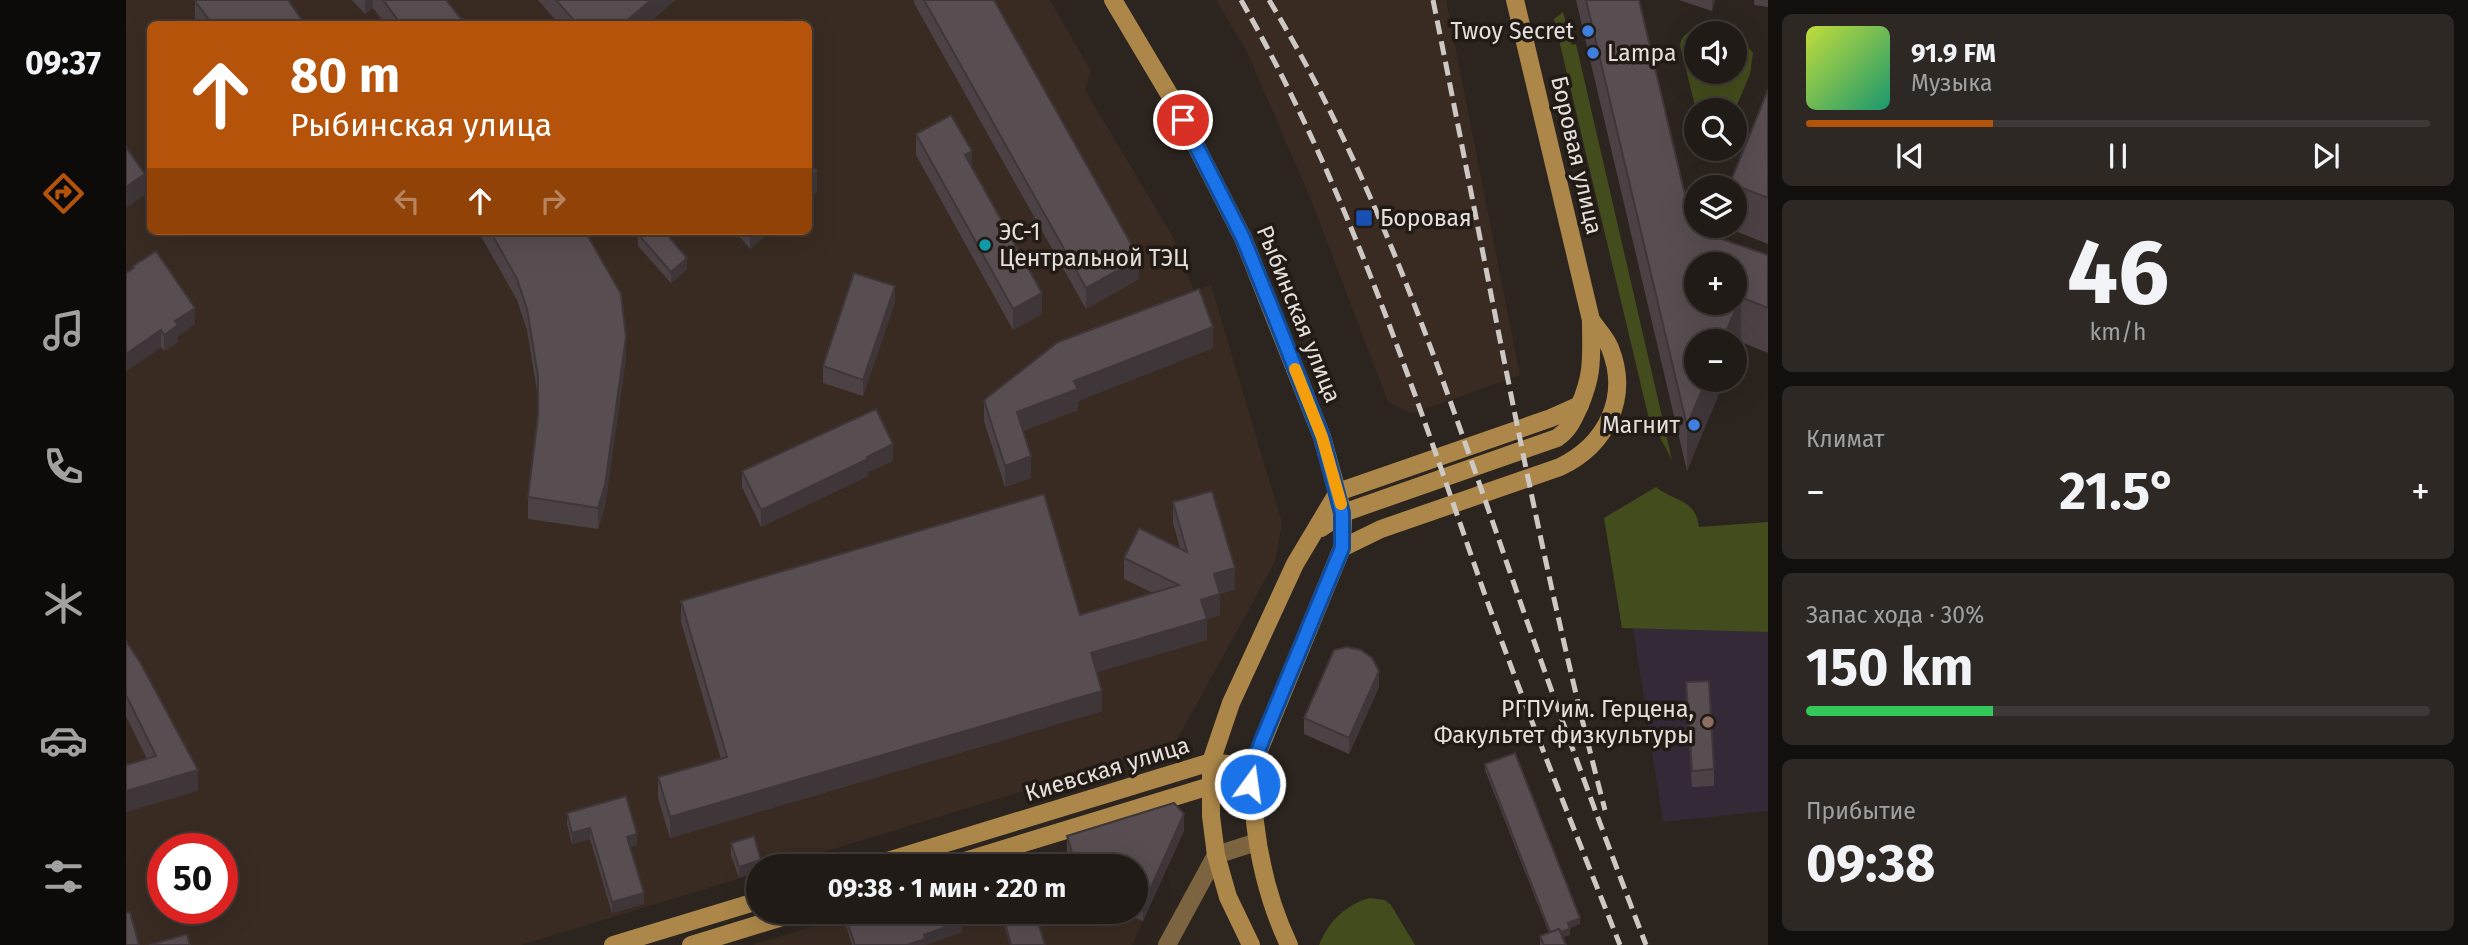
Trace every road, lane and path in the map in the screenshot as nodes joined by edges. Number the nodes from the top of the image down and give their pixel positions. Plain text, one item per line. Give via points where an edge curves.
1 (1113, 0) edge
2 (1515, 0) edge
3 (1591, 320) junction
4 (1580, 405) junction
5 (1338, 492) junction
6 (1342, 513) junction
7 (1315, 532) junction
8 (1342, 548) junction
9 (1211, 762) junction
10 (1252, 767) junction
11 (1210, 786) junction
12 (1257, 842) junction
13 (910, 854) edge
14 (987, 854) edge
15 (1216, 855) junction
16 (746, 905) edge
17 (760, 924) edge
18 (613, 945) edge
19 (691, 945) edge
20 (1167, 945) edge
21 (1251, 945) edge
22 (1289, 945) edge

1 - 5 street, Рыбинская улица via 1172,99 1243,238 1322,437
2 - 3 street, Боровая улица
3 - 4 street, Боровая улица via 1592,371
3 - 8 street, Боровая улица via 1609,347 1616,379 1612,410 1587,452 1560,467 1381,529
4 - 5 street
4 - 6 street, Боровая улица via 1566,432 1557,438
5 - 6 street, Рыбинская улица
5 - 7 street
6 - 7 street, Боровая улица
6 - 8 street, Рыбинская улица
7 - 9 street via 1295,564 1231,703
8 - 10 street
9 - 10 street, Киевская улица
9 - 11 street
9 - 13 street, Киевская улица
10 - 11 street, Киевская улица
10 - 12 street
11 - 14 street, Киевская улица
11 - 15 street
12 - 15 street
12 - 22 street via 1268,892
15 - 20 street
15 - 21 street via 1228,897
16 - 18 street
17 - 19 street

